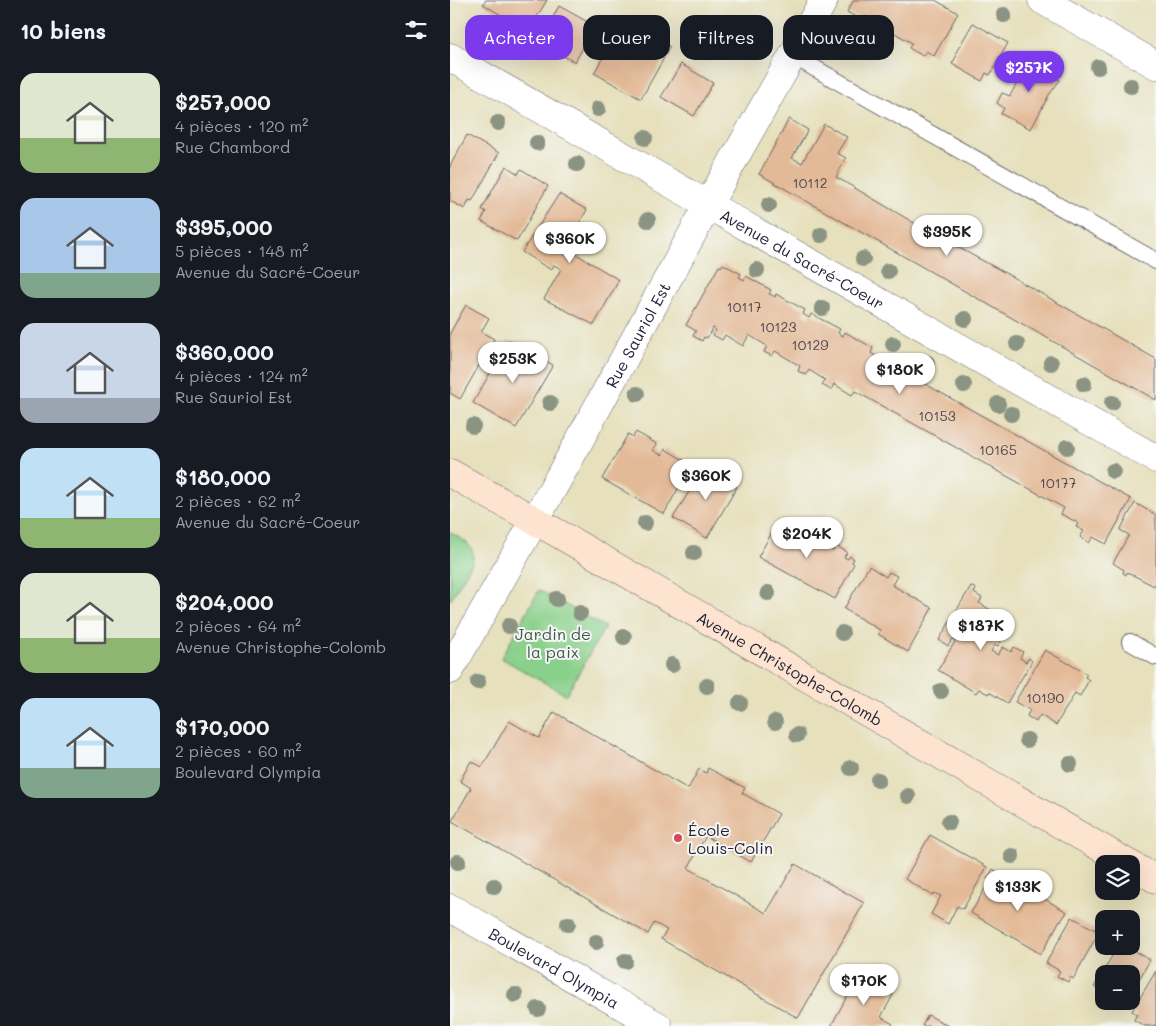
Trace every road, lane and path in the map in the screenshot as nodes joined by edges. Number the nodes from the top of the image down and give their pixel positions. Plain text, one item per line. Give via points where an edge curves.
1 (824, 0) edge
2 (1042, 0) edge
3 (816, 15) edge
4 (450, 57) edge
5 (791, 60) edge
6 (800, 60) edge
7 (1156, 65) edge
8 (708, 205) junction
9 (1156, 261) edge
10 (1156, 459) edge
11 (450, 473) edge
12 (535, 520) junction
13 (1130, 642) dead end
14 (1156, 656) edge
15 (450, 670) edge
16 (1114, 855) edge
17 (1140, 870) edge
18 (1156, 879) edge
19 (450, 908) edge
20 (658, 1026) edge

1 - 3 street, Rue Sauriol Est
2 - 7 street
4 - 8 street, Avenue du Sacré-Coeur
5 - 8 street, Rue Sauriol Est
6 - 9 lane
8 - 10 street, Avenue du Sacré-Coeur
8 - 12 street, Rue Sauriol Est
11 - 12 main road, Avenue Christophe-Colomb
12 - 15 street, Rue Sauriol Est
12 - 16 main road, Avenue Christophe-Colomb
13 - 14 lane
17 - 18 main road, Avenue Christophe-Colomb
19 - 20 street, Boulevard Olympia

